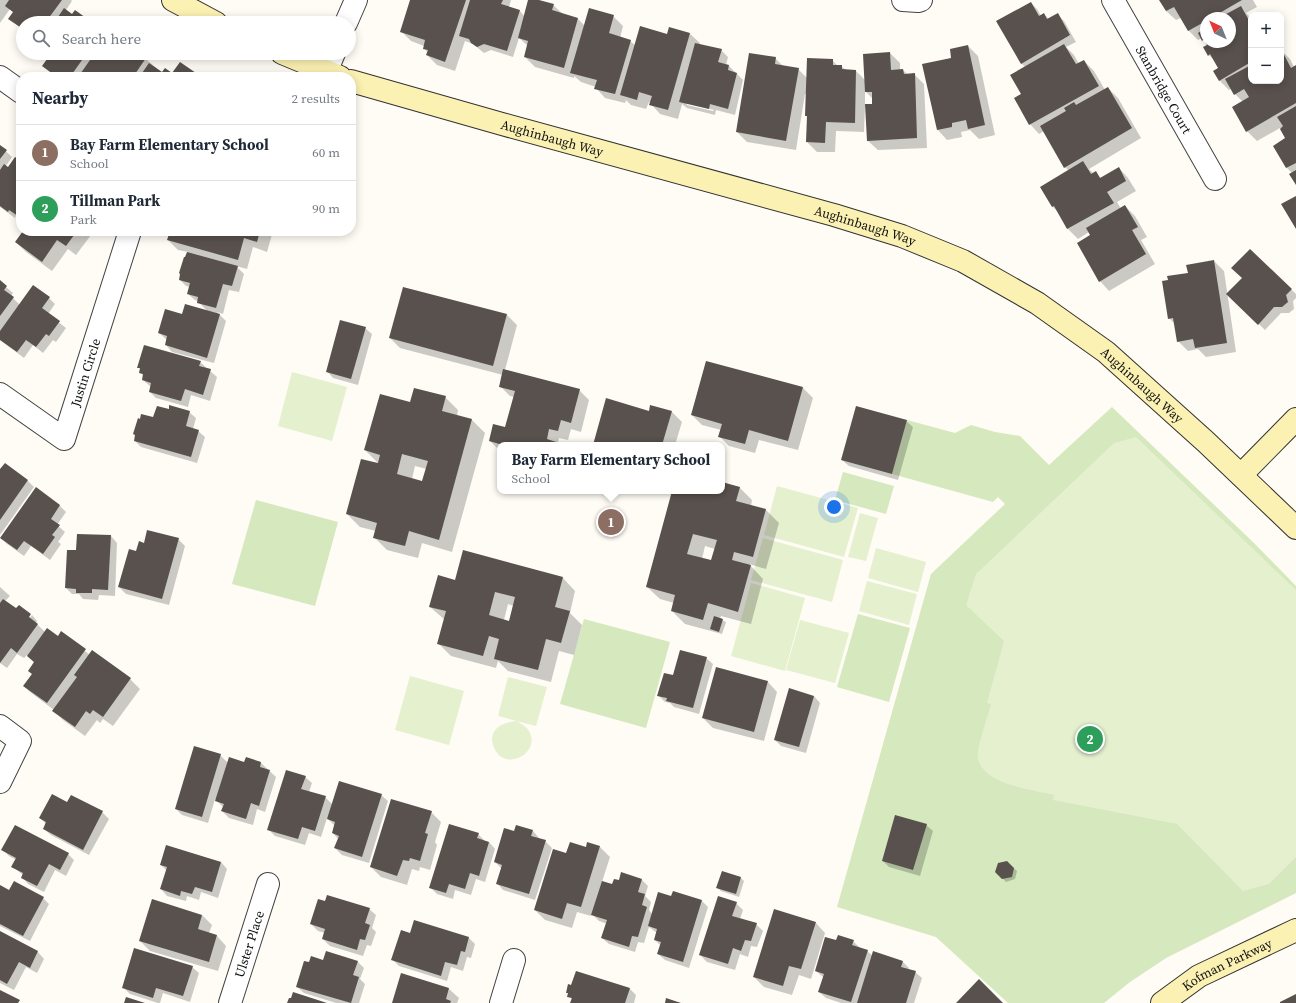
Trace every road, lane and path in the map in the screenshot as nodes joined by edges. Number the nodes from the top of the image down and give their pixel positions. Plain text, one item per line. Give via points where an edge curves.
1 (173, 0) edge
2 (356, 0) edge
3 (903, 0) edge
4 (921, 0) edge
5 (1113, 0) edge
6 (203, 16) edge
7 (349, 16) edge
8 (308, 60) edge
9 (333, 67) edge
10 (0, 77) edge
11 (356, 82) edge
12 (16, 88) edge
13 (1215, 179) dead end
14 (128, 236) edge
15 (0, 394) edge
16 (1296, 419) edge
17 (1241, 475) junction
18 (1296, 528) edge
19 (0, 726) edge
20 (0, 782) edge
21 (268, 884) dead end
22 (1296, 930) edge
23 (514, 960) dead end
24 (230, 1003) edge
25 (501, 1003) edge
26 (1162, 1003) edge

1 - 6 street
2 - 7 street
3 - 4 street
5 - 13 street, Stanbridge Court
8 - 9 street
10 - 12 street
11 - 17 street, Aughinbaugh Way via 834,215 902,236 963,261 1037,303 1106,352
14 - 15 street, Justin Circle via 64,439
16 - 17 street
17 - 18 street, Aughinbaugh Way
19 - 20 street via 20,740
21 - 24 street, Ulster Place
22 - 26 street, Kofman Parkway via 1199,976
23 - 25 street

